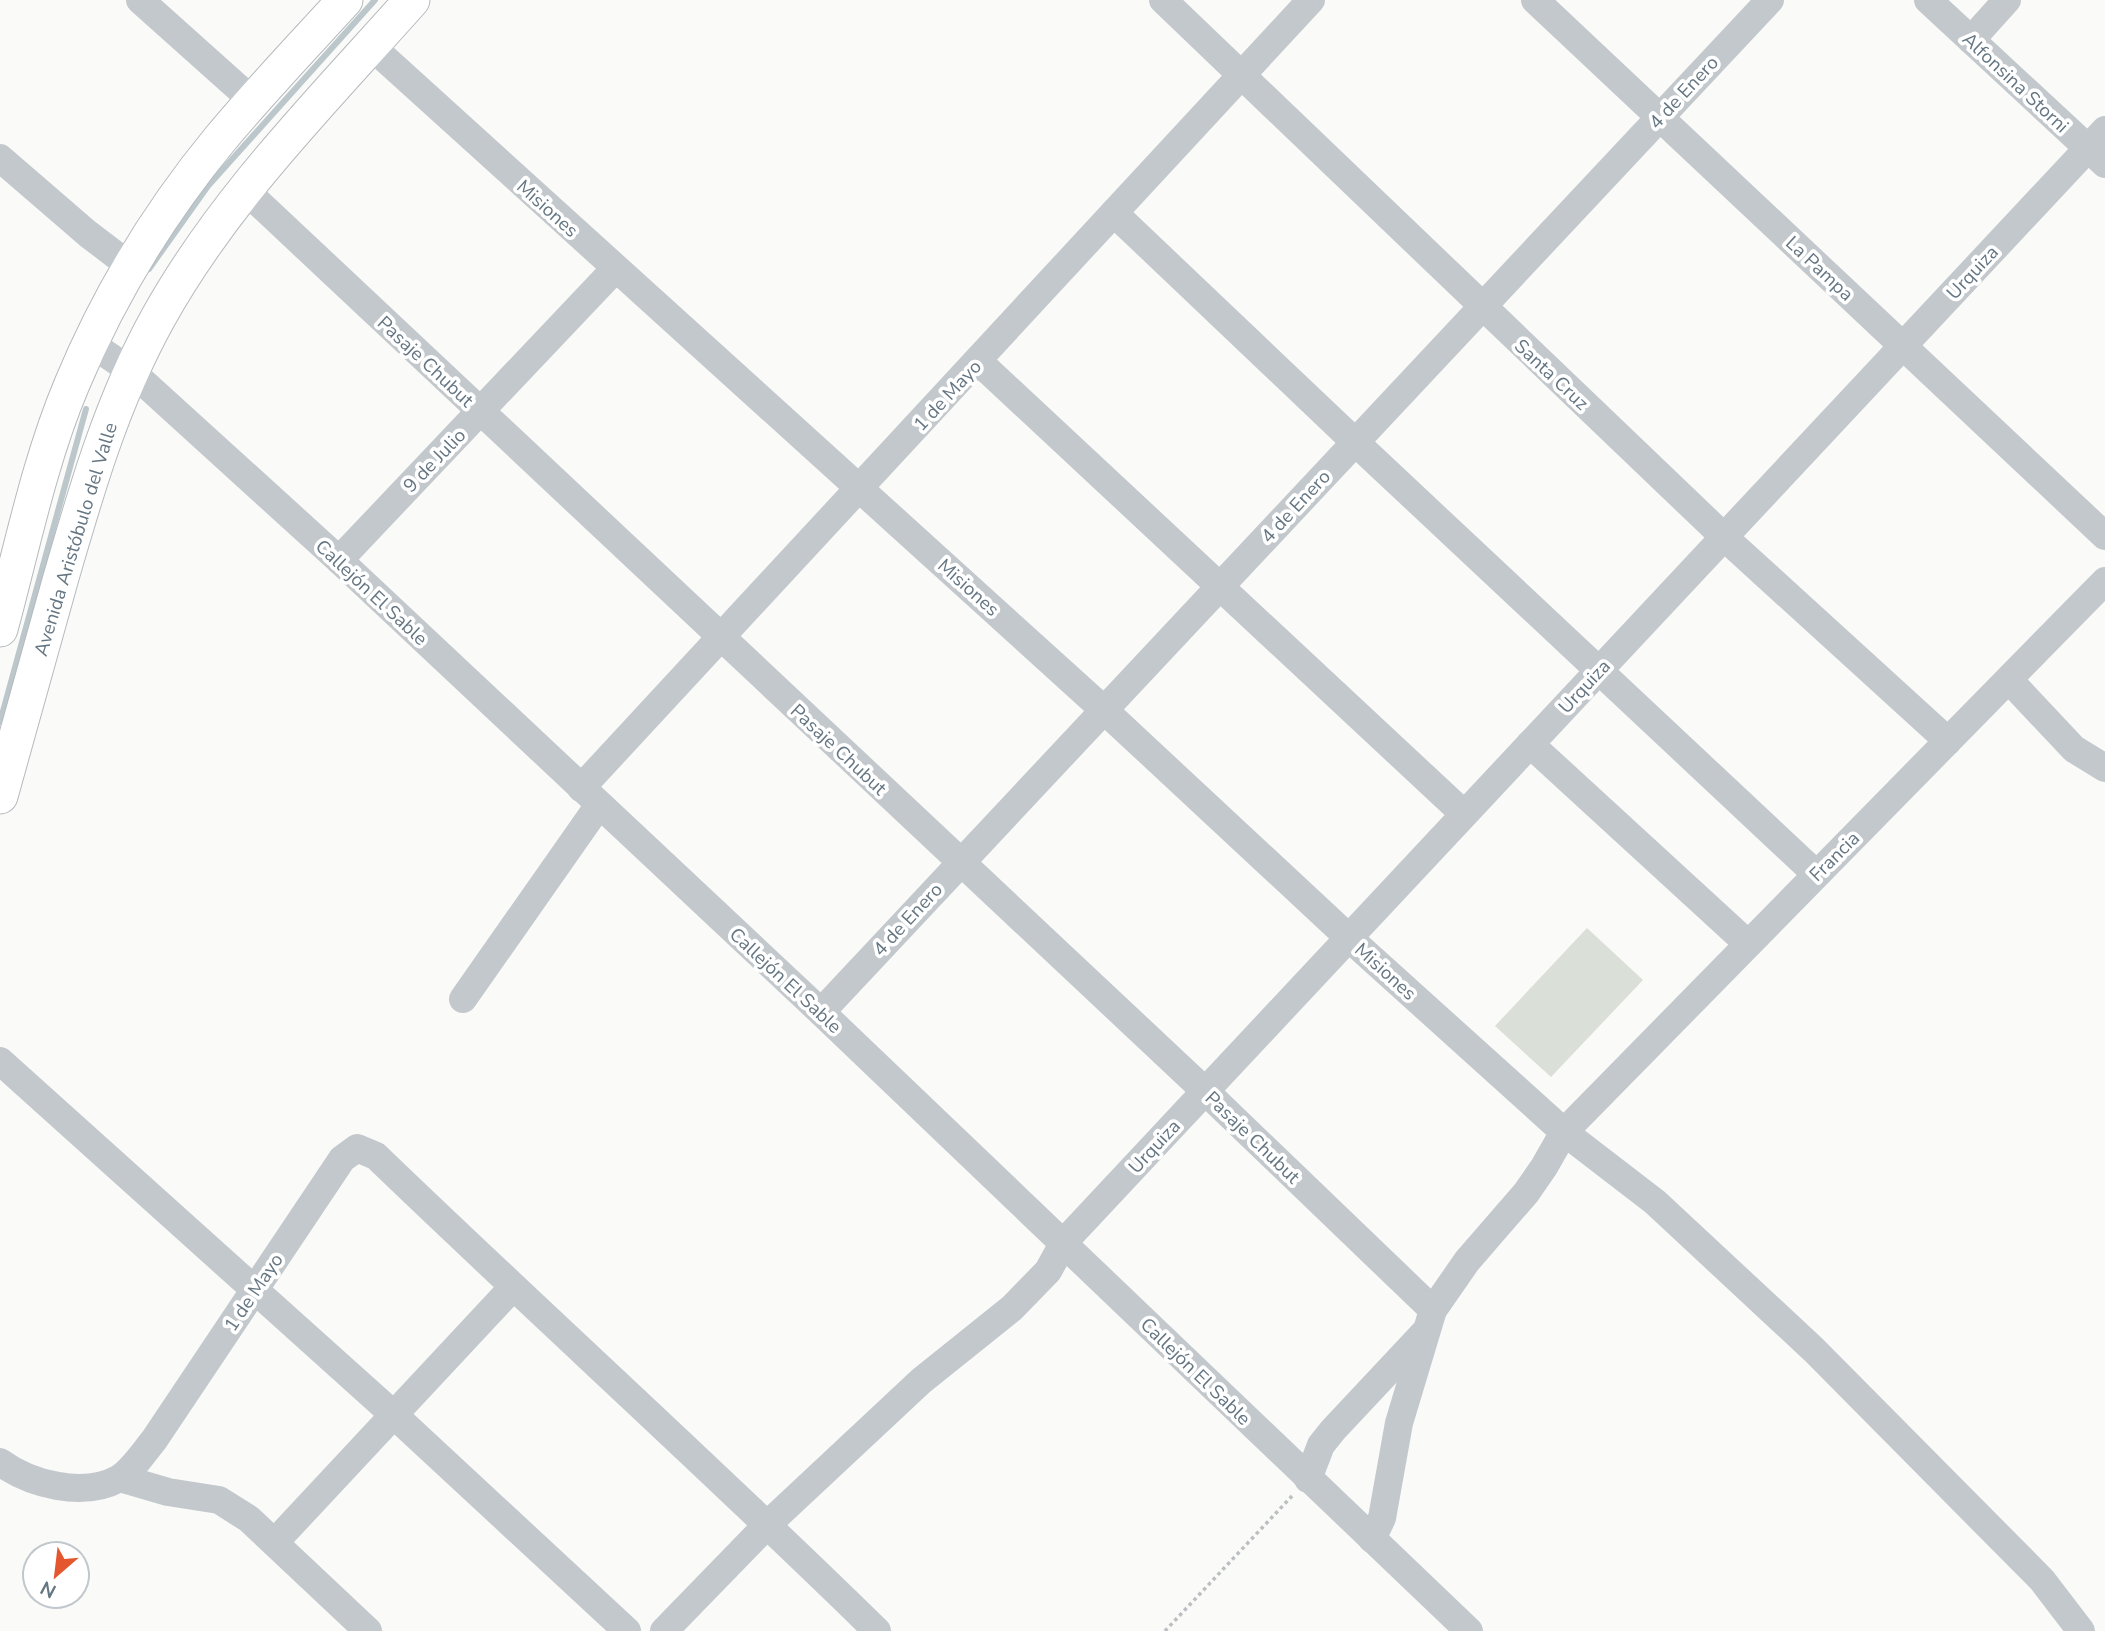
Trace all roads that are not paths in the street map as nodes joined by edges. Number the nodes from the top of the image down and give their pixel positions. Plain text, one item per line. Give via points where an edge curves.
1 (140, 0) edge
2 (345, 0) edge
3 (412, 0) edge
4 (1163, 0) edge
5 (1311, 0) edge
6 (1535, 0) edge
7 (1770, 0) edge
8 (1928, 0) edge
9 (2007, 0) edge
10 (1970, 40) junction
11 (371, 46) junction
12 (1241, 75) junction
13 (253, 101) junction
14 (1660, 117) junction
15 (2099, 147) edge
16 (0, 158) edge
17 (244, 189) junction
18 (1114, 213) junction
19 (130, 266) junction
20 (615, 269) junction
21 (1482, 307) junction
22 (89, 343) junction
23 (1903, 346) junction
24 (978, 361) junction
25 (131, 371) junction
26 (480, 412) junction
27 (1354, 442) junction
28 (860, 489) junction
29 (36, 496) junction
30 (2105, 536) edge
31 (1724, 537) junction
32 (0, 551) edge
33 (339, 560) junction
34 (2105, 581) edge
35 (1219, 587) junction
36 (0, 629) edge
37 (720, 638) junction
38 (1599, 670) junction
39 (2009, 680) junction
40 (1104, 710) junction
41 (1948, 741) junction
42 (1530, 744) junction
43 (2105, 768) edge
44 (0, 796) edge
45 (590, 797) junction
46 (1464, 814) junction
47 (960, 863) junction
48 (1816, 874) junction
49 (1349, 938) junction
50 (1747, 943) junction
51 (463, 999) dead end
52 (821, 1012) junction
53 (0, 1061) edge
54 (1205, 1091) junction
55 (1564, 1132) junction
56 (1064, 1242) junction
57 (513, 1287) junction
58 (255, 1290) junction
59 (1430, 1320) junction
60 (394, 1415) junction
61 (0, 1462) edge
62 (120, 1478) junction
63 (1308, 1479) junction
64 (768, 1524) junction
65 (1372, 1539) junction
66 (275, 1542) junction
67 (2078, 1630) edge
68 (369, 1631) edge
69 (627, 1631) edge
70 (664, 1631) edge
71 (877, 1631) edge
72 (1469, 1631) edge

1 - 13 street
2 - 13 main road
3 - 11 main road, Avenida Aristóbulo del Valle
4 - 12 street, Santa Cruz
5 - 12 street, 1 de Mayo
6 - 14 street, La Pampa
7 - 14 street, 4 de Enero
8 - 10 street, Alfonsina Storni
9 - 10 street
10 - 15 street, Alfonsina Storni
11 - 17 main road, Avenida Aristóbulo del Valle
11 - 20 street, Misiones
12 - 18 street, 1 de Mayo
12 - 21 street, Santa Cruz
13 - 19 main road via 192,174
14 - 21 street, 4 de Enero
14 - 23 street, La Pampa
15 - 23 street, Urquiza
16 - 19 street
17 - 25 main road, Avenida Aristóbulo del Valle via 183,276
17 - 26 street, Pasaje Chubut
18 - 24 street, 1 de Mayo
18 - 27 street
19 - 22 main road
20 - 26 street, 9 de Julio
20 - 28 street, Misiones
21 - 27 street, 4 de Enero
21 - 31 street, Santa Cruz
22 - 25 street, Callejón El Sable
22 - 29 main road
23 - 30 street, La Pampa
23 - 31 street, Urquiza
24 - 28 street, 1 de Mayo
24 - 35 street
25 - 33 street, Callejón El Sable
25 - 44 main road, Avenida Aristóbulo del Valle via 85,492
26 - 33 street, 9 de Julio
26 - 37 street, Pasaje Chubut
27 - 35 street, 4 de Enero
27 - 38 street
28 - 37 street, 1 de Mayo
28 - 40 street, Misiones
29 - 32 street
29 - 36 main road
31 - 38 street, Urquiza
31 - 41 street, Santa Cruz
33 - 45 street, Callejón El Sable
34 - 39 street, Francia
35 - 40 street, 4 de Enero
35 - 46 street
37 - 45 street, 1 de Mayo
37 - 47 street, Pasaje Chubut
38 - 42 street, Urquiza
38 - 48 street
39 - 41 street, Francia
39 - 43 street via 2074,750
40 - 47 street, 4 de Enero
40 - 49 street, Misiones
41 - 48 street, Francia
42 - 46 street, Urquiza
42 - 50 street
45 - 51 street, 1 de Mayo
45 - 52 street, Callejón El Sable
46 - 49 street, Urquiza
47 - 52 street, 4 de Enero
47 - 54 street, Pasaje Chubut
48 - 50 street, Francia
49 - 54 street, Urquiza
49 - 55 street, Misiones
50 - 55 street, Francia
52 - 56 street, Callejón El Sable
53 - 58 street
54 - 56 street, Urquiza
54 - 59 street, Pasaje Chubut
55 - 59 street, Francia via 1525,1193 1467,1261
55 - 67 street, Misiones via 1655,1202 1814,1350 2042,1580
56 - 63 street, Callejón El Sable
56 - 64 street, Urquiza via 1048,1271 1013,1308 921,1381
57 - 58 street, 1 de Mayo via 376,1156 357,1148 342,1159
57 - 60 street
57 - 64 street
58 - 60 street
58 - 62 street, 1 de Mayo via 154,1440
59 - 63 street via 1333,1430
59 - 65 street via 1399,1423 1382,1518
60 - 66 street
60 - 69 street
61 - 62 street via 41,1482 73,1488 98,1487
62 - 66 street via 219,1500 249,1518
63 - 65 street, Callejón El Sable
64 - 70 street, Urquiza
64 - 71 street
65 - 72 street, Callejón El Sable
66 - 68 street

